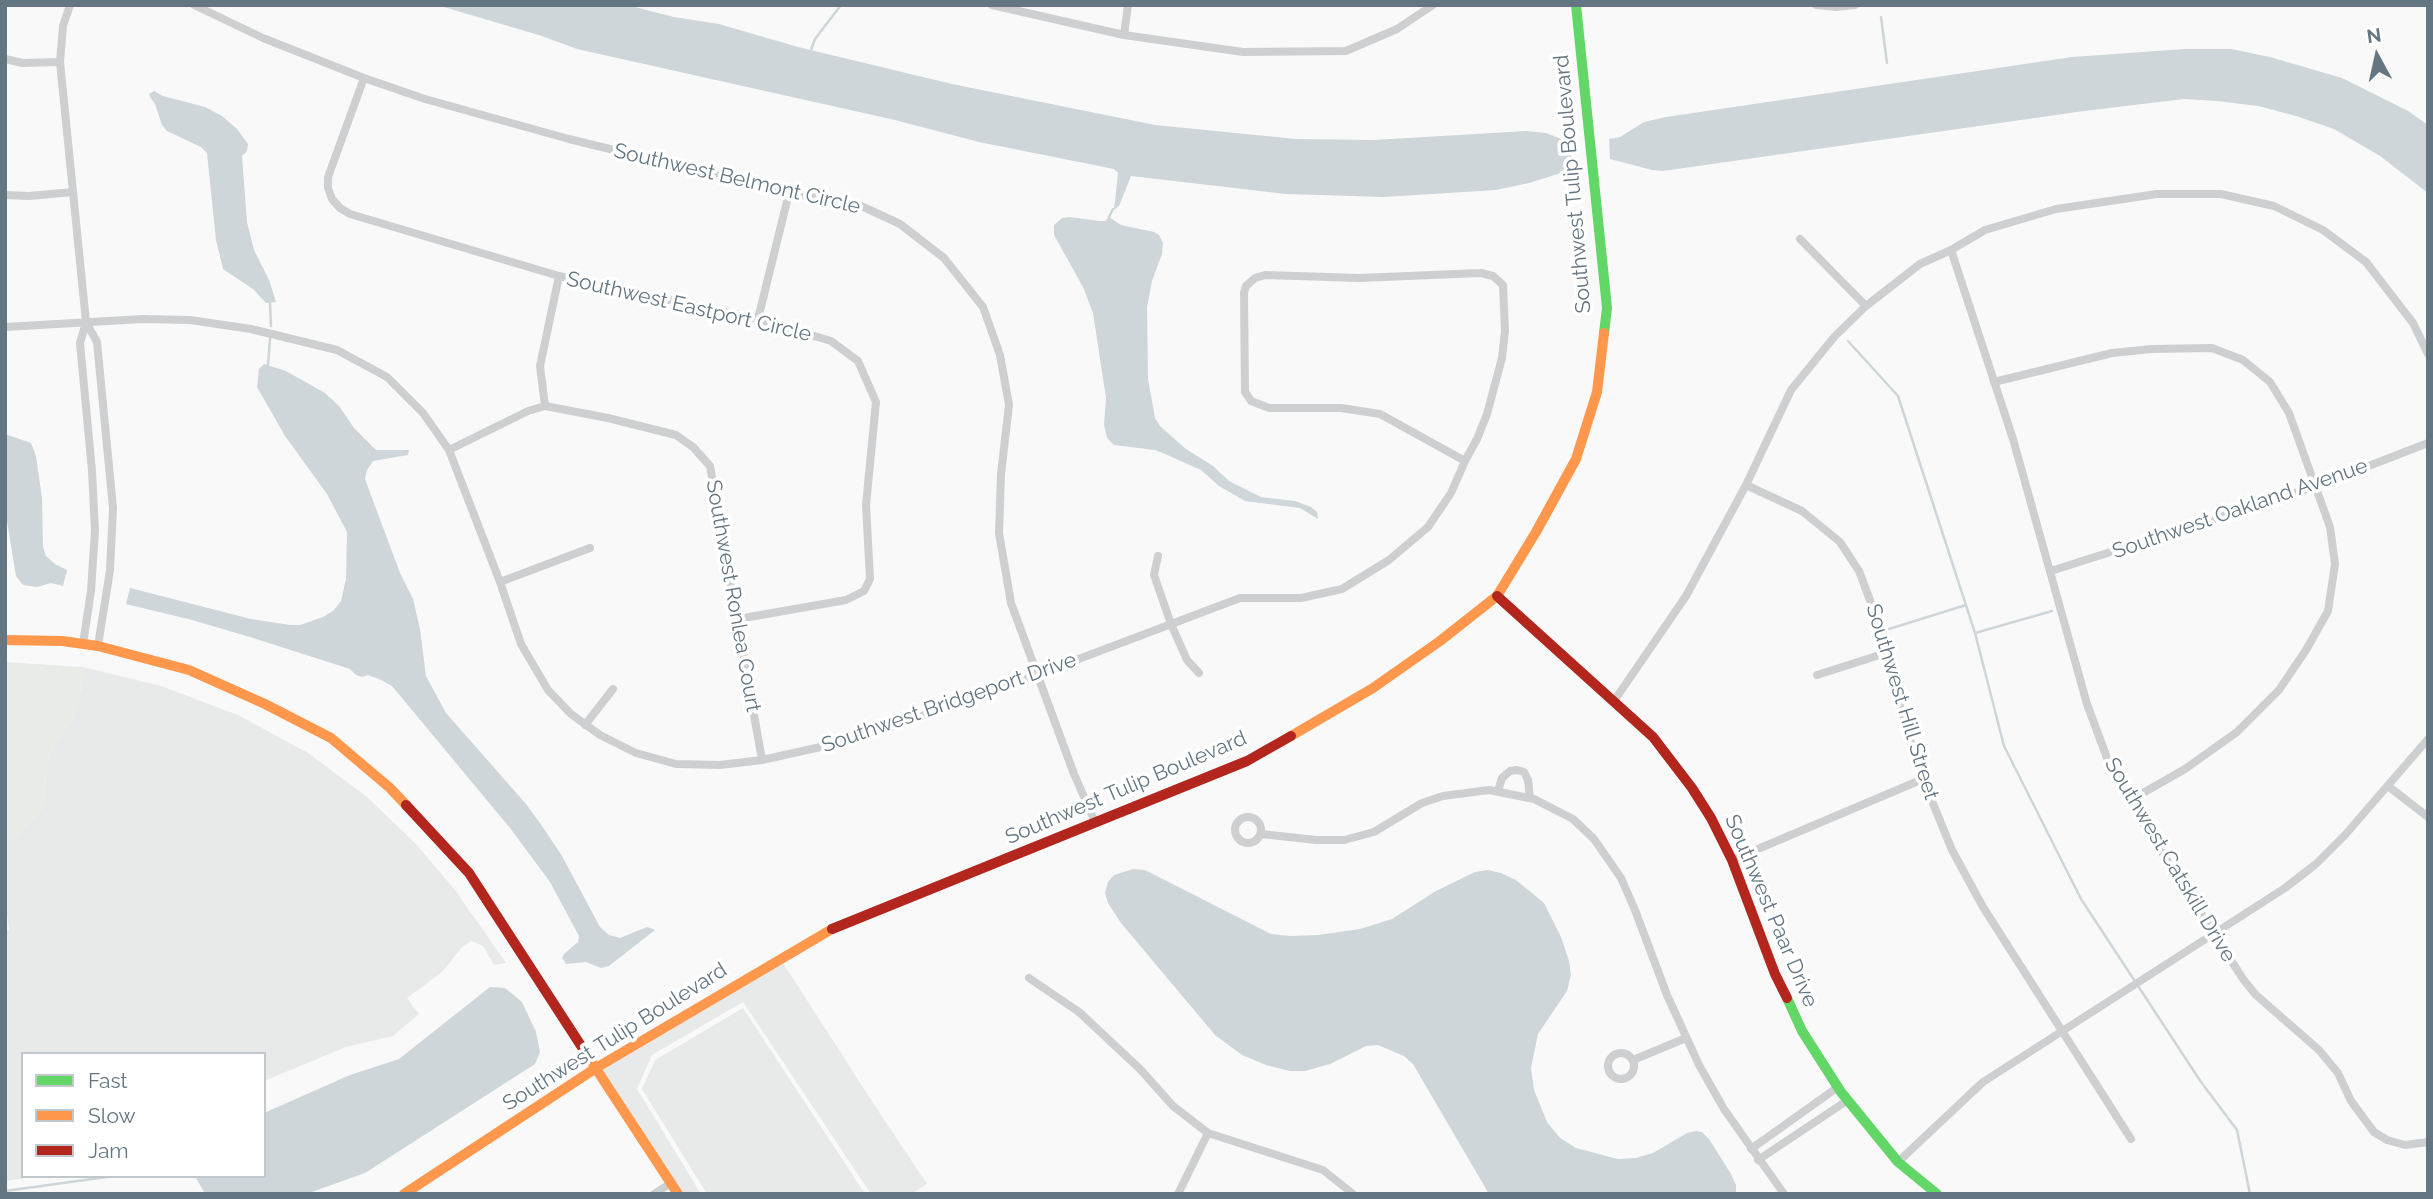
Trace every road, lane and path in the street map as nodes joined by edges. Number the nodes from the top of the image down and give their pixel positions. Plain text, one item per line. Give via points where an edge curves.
1 (70, 5) edge
2 (194, 5) edge
3 (992, 5) edge
4 (1128, 5) edge
5 (1433, 5) edge
6 (1576, 5) edge
7 (1816, 5) edge
8 (1855, 5) edge
9 (1124, 34) junction
10 (5, 59) edge
11 (60, 62) junction
12 (364, 78) junction
13 (73, 192) junction
14 (789, 193) junction
15 (5, 195) edge
16 (1800, 239) dead end
17 (1951, 250) junction
18 (559, 276) junction
19 (1866, 306) junction
20 (758, 319) junction
21 (86, 322) junction
22 (5, 327) edge
23 (2428, 354) edge
24 (1994, 382) junction
25 (545, 407) junction
26 (2428, 443) edge
27 (449, 450) junction
28 (1465, 461) junction
29 (1746, 485) junction
30 (2317, 486) junction
31 (590, 548) dead end
32 (1158, 556) dead end
33 (2051, 571) junction
34 (500, 582) junction
35 (1497, 596) junction
36 (738, 619) junction
37 (1171, 624) junction
38 (5, 640) edge
39 (83, 644) junction
40 (98, 646) junction
41 (1886, 653) junction
42 (1199, 673) dead end
43 (1039, 674) junction
44 (1817, 675) dead end
45 (613, 689) dead end
46 (1614, 701) junction
47 (585, 725) junction
48 (2428, 739) edge
49 (762, 760) junction
50 (1923, 779) junction
51 (2388, 786) junction
52 (1498, 791) junction
53 (1530, 798) junction
54 (2129, 801) junction
55 (2428, 817) edge
56 (1095, 822) junction
57 (1261, 834) dead end
58 (1732, 860) junction
59 (2213, 934) junction
60 (1029, 978) dead end
61 (2061, 1031) junction
62 (1686, 1038) junction
63 (1633, 1060) dead end
64 (596, 1068) junction
65 (1838, 1087) junction
66 (1848, 1100) junction
67 (1208, 1133) junction
68 (2131, 1139) dead end
69 (2428, 1142) edge
70 (1751, 1149) junction
71 (1758, 1160) junction
72 (1898, 1162) junction
73 (671, 1183) junction
74 (404, 1194) edge
75 (654, 1194) edge
76 (678, 1194) edge
77 (1178, 1194) edge
78 (1353, 1194) edge
79 (1784, 1194) edge
80 (1937, 1194) edge

1 - 11 street
2 - 12 street, Southwest Belmont Circle
3 - 9 street
4 - 9 street
5 - 9 street via 1397,29 1346,51 1243,52
6 - 35 street, Southwest Tulip Boulevard via 1606,308 1597,392 1576,459
7 - 8 street
10 - 11 street
11 - 13 street
12 - 14 street, Southwest Belmont Circle via 569,139
12 - 18 street, Southwest Eastport Circle via 328,177 332,199 340,208
13 - 15 street
13 - 21 street
14 - 20 street
14 - 43 street, Southwest Belmont Circle via 859,205 900,225 944,258 983,307 1000,355 1009,405 999,533 1011,603
16 - 19 street
17 - 19 street via 1920,264
17 - 23 street via 1985,230 2056,209 2157,194 2221,194 2274,206 2323,230 2366,262 2413,323
17 - 24 street, Southwest Catskill Drive
18 - 20 street, Southwest Eastport Circle
18 - 25 street via 540,366
19 - 29 street via 1791,390
20 - 36 street, Southwest Eastport Circle via 831,341 858,361 876,402 866,505 870,579 863,591 846,600
21 - 22 street, Southwest Bridgeport Drive
21 - 27 street, Southwest Bridgeport Drive via 190,320 337,350 387,377 423,413
21 - 39 street via 80,343 95,531
21 - 40 street via 97,342 113,508 110,569
24 - 30 street via 2112,353 2212,348 2243,360 2270,382 2289,413
24 - 33 street, Southwest Catskill Drive
25 - 27 street, Southwest Ronlea Court
25 - 36 street, Southwest Ronlea Court via 676,435 693,447 710,466
26 - 30 street, Southwest Oakland Avenue
27 - 34 street, Southwest Bridgeport Drive
28 - 28 street, Southwest Bridgeport Drive via 1380,414 1341,408 1269,408 1251,401 1245,392 1244,374 1244,293 1250,282 1265,275 1359,278 1481,273 1496,278 1505,296 1502,358 1487,414
28 - 37 street, Southwest Bridgeport Drive via 1428,527 1389,560 1342,589 1301,598 1240,598
29 - 41 street, Southwest Hill Street via 1802,511 1840,542 1859,572
29 - 46 street via 1686,596
30 - 33 street, Southwest Oakland Avenue
30 - 54 street via 2335,564 2328,611 2306,650 2278,690 2237,732
31 - 34 street
32 - 37 street via 1154,575
33 - 54 street, Southwest Catskill Drive via 2087,704 2106,758
34 - 47 street, Southwest Bridgeport Drive via 520,644 537,674
35 - 46 street, Southwest Paar Drive
35 - 56 street, Southwest Tulip Boulevard via 1373,688 1247,761
36 - 49 street, Southwest Ronlea Court
37 - 42 street via 1187,660
37 - 43 street, Southwest Bridgeport Drive
38 - 39 street
39 - 40 street
40 - 64 street via 189,670 331,738 390,788 468,873
41 - 44 street
41 - 50 street, Southwest Hill Street
43 - 49 street, Southwest Bridgeport Drive via 874,733
43 - 56 street, Southwest Belmont Circle
45 - 47 street
46 - 58 street, Southwest Paar Drive via 1653,737 1692,788
47 - 49 street, Southwest Bridgeport Drive via 652,760 698,766
48 - 51 street
50 - 58 street
50 - 61 street, Southwest Hill Street via 1952,850 1983,908
51 - 55 street
51 - 59 street via 2316,864
52 - 53 street
52 - 53 street via 1502,778 1517,770 1528,780
52 - 57 street via 1443,796 1422,803 1374,832 1344,840
53 - 62 street via 1573,819 1594,839 1621,878
54 - 59 street, Southwest Catskill Drive
56 - 64 street, Southwest Tulip Boulevard via 829,930
58 - 65 street, Southwest Paar Drive via 1775,974
59 - 61 street
59 - 69 street, Southwest Catskill Drive via 2256,995 2319,1050 2338,1073 2374,1132 2405,1144
60 - 67 street via 1079,1012 1173,1106
61 - 68 street, Southwest Hill Street
61 - 72 street via 1983,1082
62 - 63 street
62 - 70 street
64 - 73 street
64 - 74 street, Southwest Tulip Boulevard
65 - 66 street, Southwest Paar Drive
65 - 70 street
66 - 71 street
66 - 72 street, Southwest Paar Drive
67 - 77 street
67 - 78 street via 1323,1170
70 - 71 street
71 - 79 street
72 - 80 street, Southwest Paar Drive
73 - 75 street
73 - 76 street

